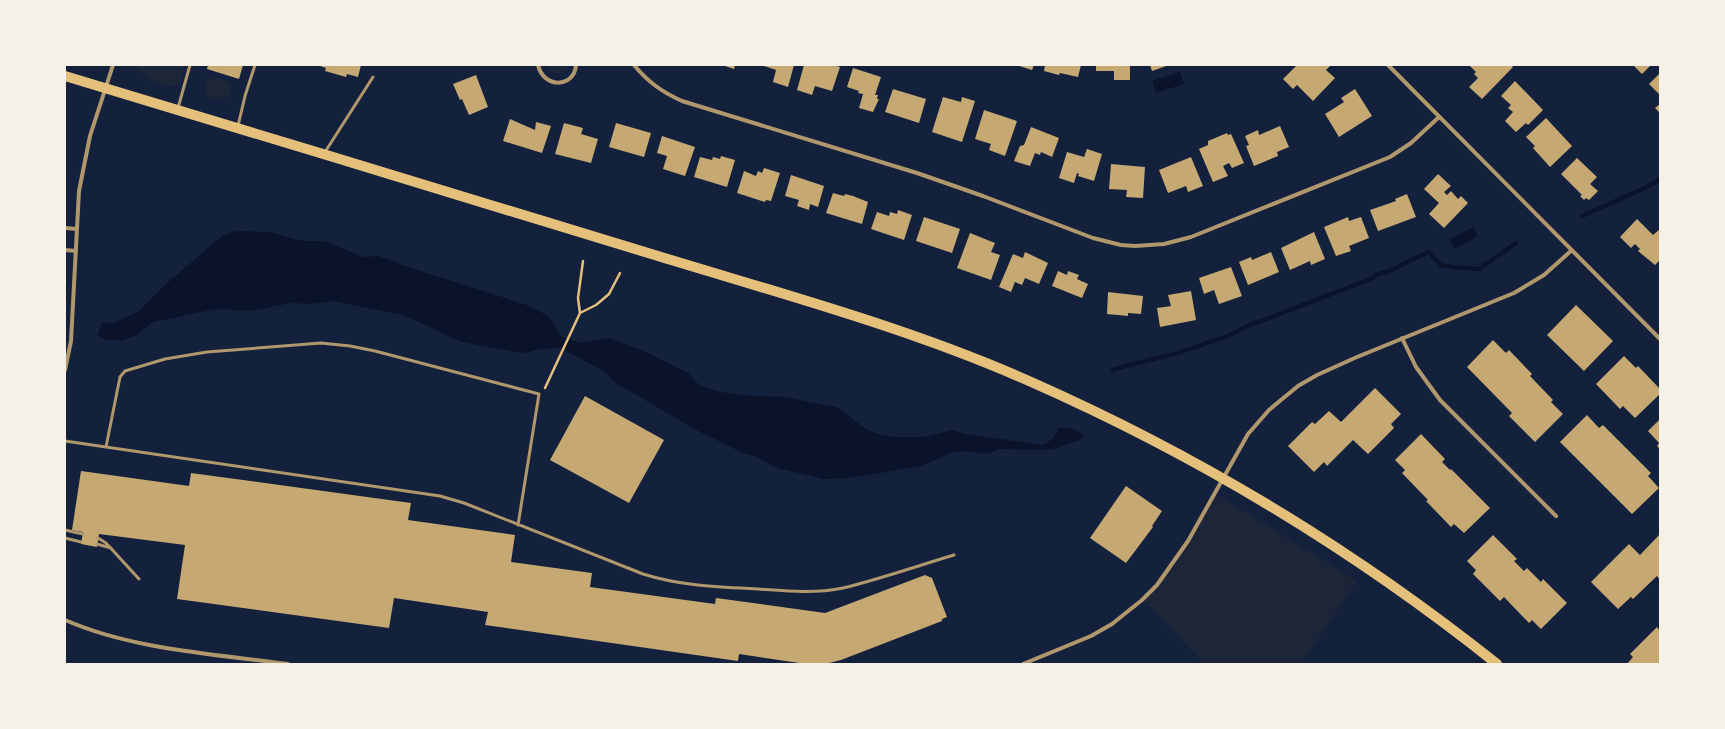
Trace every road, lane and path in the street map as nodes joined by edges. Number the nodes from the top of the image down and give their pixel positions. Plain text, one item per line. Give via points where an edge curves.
1 (113, 65) edge
2 (190, 65) edge
3 (255, 65) edge
4 (538, 65) edge
5 (576, 65) edge
6 (634, 65) edge
7 (1388, 65) edge
8 (65, 76) edge
9 (373, 77) dead end
10 (106, 89) junction
11 (177, 110) junction
12 (1439, 117) junction
13 (238, 128) junction
14 (324, 153) junction
15 (65, 228) edge
16 (77, 229) junction
17 (65, 250) edge
18 (1572, 250) junction
19 (76, 251) junction
20 (583, 261) dead end
21 (620, 273) dead end
22 (580, 313) junction
23 (1402, 338) junction
24 (1660, 339) edge
25 (65, 370) edge
26 (547, 387) dead end
27 (65, 441) edge
28 (106, 447) junction
29 (1223, 478) junction
30 (1556, 516) dead end
31 (518, 525) junction
32 (65, 530) edge
33 (82, 534) dead end
34 (65, 538) edge
35 (98, 538) dead end
36 (81, 542) dead end
37 (97, 544) dead end
38 (111, 548) junction
39 (954, 555) dead end
40 (139, 579) dead end
41 (65, 620) edge
42 (288, 664) edge
43 (1023, 664) edge
44 (1497, 664) edge

1 - 10 street
2 - 11 lane
3 - 13 lane
4 - 5 street via 539,71 547,80 559,83 574,74
6 - 12 street via 650,83 666,94 682,100 917,173 1093,238 1135,246 1164,244 1191,237 1390,157 1411,143
7 - 12 street
8 - 10 main road
9 - 14 lane
10 - 11 main road
10 - 16 street via 90,136 82,173
11 - 13 main road
12 - 18 street
13 - 14 main road
14 - 29 main road via 936,344 1029,381 1125,426
15 - 16 street
16 - 19 street
17 - 19 street
18 - 23 street via 1532,284
18 - 24 street
19 - 25 street via 71,341
20 - 22 path via 578,298
21 - 22 path via 609,294 596,305
22 - 26 path
23 - 29 street via 1317,375 1298,386 1254,426
23 - 30 street via 1416,367 1440,400
27 - 28 lane
28 - 31 lane via 440,496
28 - 31 lane via 120,377 125,371 165,359 207,352 309,343 350,346 540,394
29 - 43 street via 1177,559 1142,600 1112,624 1091,636
29 - 44 main road via 1341,550 1400,590
31 - 39 lane via 643,574 690,585 823,591 842,588
32 - 33 lane
34 - 36 lane
35 - 38 lane
37 - 38 lane
38 - 40 lane
41 - 42 street via 115,638

